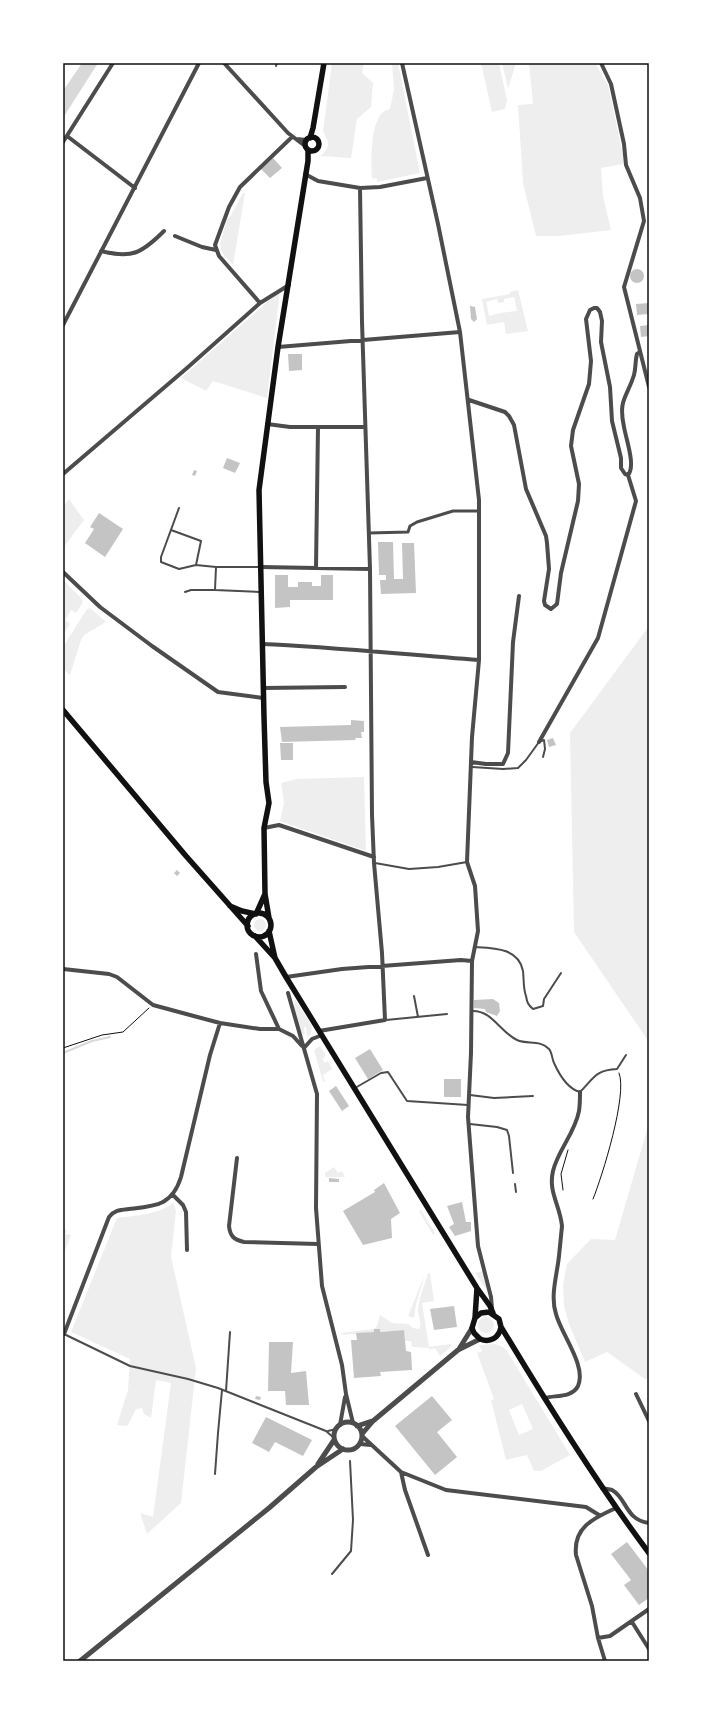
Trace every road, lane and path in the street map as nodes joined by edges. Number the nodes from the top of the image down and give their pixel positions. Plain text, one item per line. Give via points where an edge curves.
1 (113, 63) edge
2 (199, 63) edge
3 (224, 63) edge
4 (277, 63) edge
5 (324, 63) edge
6 (402, 63) edge
7 (601, 63) edge
8 (276, 66) dead end
9 (314, 128) junction
10 (67, 136) junction
11 (294, 138) junction
12 (309, 139) junction
13 (317, 140) junction
14 (63, 142) edge
15 (307, 148) junction
16 (315, 150) junction
17 (308, 161) junction
18 (305, 174) junction
19 (428, 178) junction
20 (135, 188) junction
21 (360, 188) junction
22 (164, 231) dead end
23 (175, 236) dead end
24 (216, 250) junction
25 (101, 251) junction
26 (289, 285) junction
27 (260, 304) junction
28 (64, 320) edge
29 (63, 325) edge
30 (460, 332) junction
31 (363, 342) junction
32 (278, 347) junction
33 (640, 352) junction
34 (649, 387) edge
35 (469, 400) junction
36 (267, 424) junction
37 (318, 427) junction
38 (365, 427) junction
39 (63, 474) edge
40 (628, 475) junction
41 (179, 508) dead end
42 (478, 511) junction
43 (171, 530) junction
44 (369, 533) junction
45 (196, 564) junction
46 (216, 567) junction
47 (261, 567) junction
48 (316, 568) junction
49 (370, 569) junction
50 (63, 572) edge
51 (215, 590) junction
52 (185, 592) dead end
53 (262, 592) junction
54 (519, 596) dead end
55 (262, 644) junction
56 (371, 651) junction
57 (479, 660) junction
58 (345, 687) dead end
59 (263, 688) junction
60 (263, 698) junction
61 (63, 710) edge
62 (539, 742) junction
63 (543, 756) dead end
64 (471, 764) junction
65 (264, 828) junction
66 (374, 857) junction
67 (467, 862) junction
68 (374, 863) junction
69 (265, 894) junction
70 (230, 906) junction
71 (256, 914) junction
72 (269, 918) junction
73 (248, 926) junction
74 (269, 931) junction
75 (255, 936) junction
76 (475, 947) junction
77 (256, 954) dead end
78 (275, 958) junction
79 (472, 961) junction
80 (382, 966) junction
81 (63, 969) edge
82 (561, 973) dead end
83 (286, 977) junction
84 (288, 993) dead end
85 (414, 996) dead end
86 (153, 1005) junction
87 (469, 1012) junction
88 (447, 1014) dead end
89 (418, 1018) junction
90 (385, 1020) junction
91 (220, 1023) junction
92 (279, 1029) junction
93 (321, 1033) junction
94 (63, 1048) edge
95 (304, 1048) junction
96 (626, 1055) dead end
97 (617, 1069) junction
98 (354, 1088) junction
99 (580, 1092) junction
100 (469, 1095) junction
101 (533, 1096) dead end
102 (468, 1105) junction
103 (468, 1124) junction
104 (569, 1146) dead end
105 (237, 1158) dead end
106 (513, 1173) dead end
107 (515, 1184) dead end
108 (563, 1190) dead end
109 (516, 1192) dead end
110 (173, 1195) junction
111 (593, 1200) dead end
112 (318, 1244) junction
113 (187, 1250) dead end
114 (476, 1288) junction
115 (493, 1313) junction
116 (475, 1318) junction
117 (501, 1327) junction
118 (472, 1328) junction
119 (230, 1332) dead end
120 (63, 1333) edge
121 (494, 1338) junction
122 (480, 1339) junction
123 (509, 1340) junction
124 (458, 1350) junction
125 (222, 1390) junction
126 (226, 1391) junction
127 (346, 1394) junction
128 (636, 1394) dead end
129 (544, 1398) junction
130 (373, 1421) junction
131 (649, 1421) edge
132 (355, 1424) junction
133 (338, 1427) junction
134 (326, 1431) junction
135 (362, 1435) junction
136 (334, 1439) junction
137 (360, 1444) junction
138 (371, 1444) junction
139 (343, 1449) junction
140 (350, 1461) dead end
141 (316, 1467) junction
142 (401, 1472) junction
143 (216, 1474) dead end
144 (602, 1488) junction
145 (616, 1508) junction
146 (599, 1516) junction
147 (649, 1523) edge
148 (649, 1553) edge
149 (428, 1555) dead end
150 (332, 1574) dead end
151 (649, 1609) edge
152 (632, 1622) junction
153 (598, 1638) junction
154 (649, 1649) edge
155 (80, 1661) edge
156 (605, 1661) edge

1 - 10 street
2 - 20 street
3 - 11 street
4 - 8 lane
5 - 9 main road
6 - 19 street
7 - 33 street via 612,84 626,165 640,198 644,222 624,287
9 - 12 main road
9 - 13 main road
10 - 14 street
10 - 20 street
11 - 12 street
11 - 15 street
11 - 24 street via 252,174 236,193 228,206 218,234
12 - 13 main road
12 - 15 main road
13 - 16 main road via 319,146
15 - 16 main road
15 - 17 main road
16 - 17 main road
17 - 18 main road
18 - 21 street via 318,181
18 - 26 main road
19 - 21 street
19 - 30 street
20 - 25 street
21 - 31 street
22 - 25 street via 137,253 122,255
23 - 24 street
24 - 27 street
25 - 28 street
26 - 27 street
26 - 32 main road
27 - 39 street
28 - 29 street
30 - 31 street
30 - 35 street
31 - 32 street
31 - 38 street
32 - 36 main road
33 - 34 street
33 - 40 street via 637,354 634,375 622,407 632,462
35 - 40 street via 505,412 514,424 526,489 546,536 549,569 544,601 548,608 557,604 561,573 578,501 579,484 571,446 573,430 589,384 591,361 586,319 590,310 594,308 600,312 602,320 601,342 621,468
35 - 42 street
36 - 37 street
36 - 47 main road via 259,490
37 - 38 street
37 - 48 street
38 - 44 street
40 - 62 street via 636,500 598,638
41 - 43 lane
42 - 44 street via 453,511 417,522 410,526 408,532
42 - 57 street
43 - 45 lane via 201,541
43 - 45 lane via 160,557 161,562 179,569
44 - 49 street
45 - 46 lane
46 - 47 lane
46 - 51 lane
47 - 48 street
47 - 53 main road
48 - 49 street
49 - 56 street
50 - 60 street via 100,607 218,692
51 - 52 lane
51 - 53 lane
53 - 55 main road
54 - 64 street via 513,642 508,753 503,764
55 - 56 street
55 - 59 main road
56 - 57 street
56 - 66 street
57 - 64 street
58 - 59 street
59 - 60 main road
60 - 65 main road via 269,803
61 - 70 main road
62 - 63 lane via 544,740
62 - 64 lane via 518,768 503,769
64 - 67 street
65 - 66 street via 280,825
65 - 69 main road
66 - 68 street
67 - 68 lane via 409,869
67 - 76 street via 475,886 478,931
68 - 80 street
69 - 71 main road
69 - 72 main road
70 - 71 main road
70 - 73 main road
71 - 72 main road via 264,914
71 - 73 main road via 250,918
72 - 74 main road
73 - 75 main road
74 - 75 main road via 264,935
74 - 78 main road
75 - 78 main road
76 - 79 street
76 - 82 lane via 516,955 523,971 528,1006 532,1009 544,1006 544,999
77 - 92 street via 261,991
78 - 83 main road
79 - 80 street
79 - 87 street
80 - 83 street
80 - 90 street
81 - 86 street via 117,977
83 - 93 main road
84 - 95 street
85 - 89 lane
86 - 91 street
86 - 94 path via 123,1032 102,1034
87 - 99 lane via 478,1011 493,1018 498,1026 518,1040 537,1041 546,1046 563,1079 575,1091
87 - 100 street
88 - 89 lane
89 - 90 lane
90 - 93 street
91 - 92 street
91 - 110 street via 181,1178
92 - 95 street via 293,1036
93 - 95 street
93 - 98 main road
95 - 112 street via 317,1094
96 - 97 lane
97 - 99 lane via 600,1072 588,1081
97 - 111 path via 620,1076 616,1123
98 - 102 lane via 381,1073 388,1072 407,1102
98 - 114 main road
99 - 129 street via 579,1112 553,1171 552,1194 561,1214 562,1226 554,1307 577,1362 579,1379 574,1392
100 - 101 lane via 494,1098
100 - 102 street
102 - 103 street
103 - 106 lane via 507,1130
103 - 115 street via 478,1246
104 - 108 path via 561,1174
105 - 112 street via 229,1226 232,1236 244,1242
107 - 109 lane
110 - 113 street via 186,1212
110 - 120 street via 162,1203 116,1211 109,1217
112 - 127 street via 322,1286
114 - 115 main road
114 - 116 main road
115 - 116 main road via 485,1312
115 - 117 main road via 499,1319
116 - 118 main road
117 - 121 main road
117 - 123 main road
118 - 122 main road
118 - 124 street
119 - 126 lane
120 - 125 lane via 130,1366 188,1379
121 - 122 main road via 487,1341
121 - 123 main road
122 - 124 street
123 - 129 main road
124 - 130 street
125 - 126 lane
125 - 143 lane
126 - 134 lane
127 - 132 street
127 - 133 street
128 - 131 street
129 - 144 main road
130 - 132 street
130 - 135 street
132 - 133 street via 346,1423
132 - 135 street
133 - 134 lane
133 - 136 street
134 - 136 lane
135 - 137 street
135 - 138 street
136 - 139 street
136 - 141 street
137 - 138 street
137 - 139 street via 353,1449
138 - 142 street
139 - 141 street
140 - 150 lane via 353,1520 351,1551
141 - 155 street
142 - 146 street via 446,1490 586,1507
142 - 149 street
144 - 145 main road
144 - 147 street via 612,1490 631,1514 639,1521
145 - 146 street
145 - 148 main road
146 - 153 street via 584,1527 575,1547 592,1606
151 - 152 street
152 - 153 street via 610,1636
152 - 154 street
153 - 156 street

